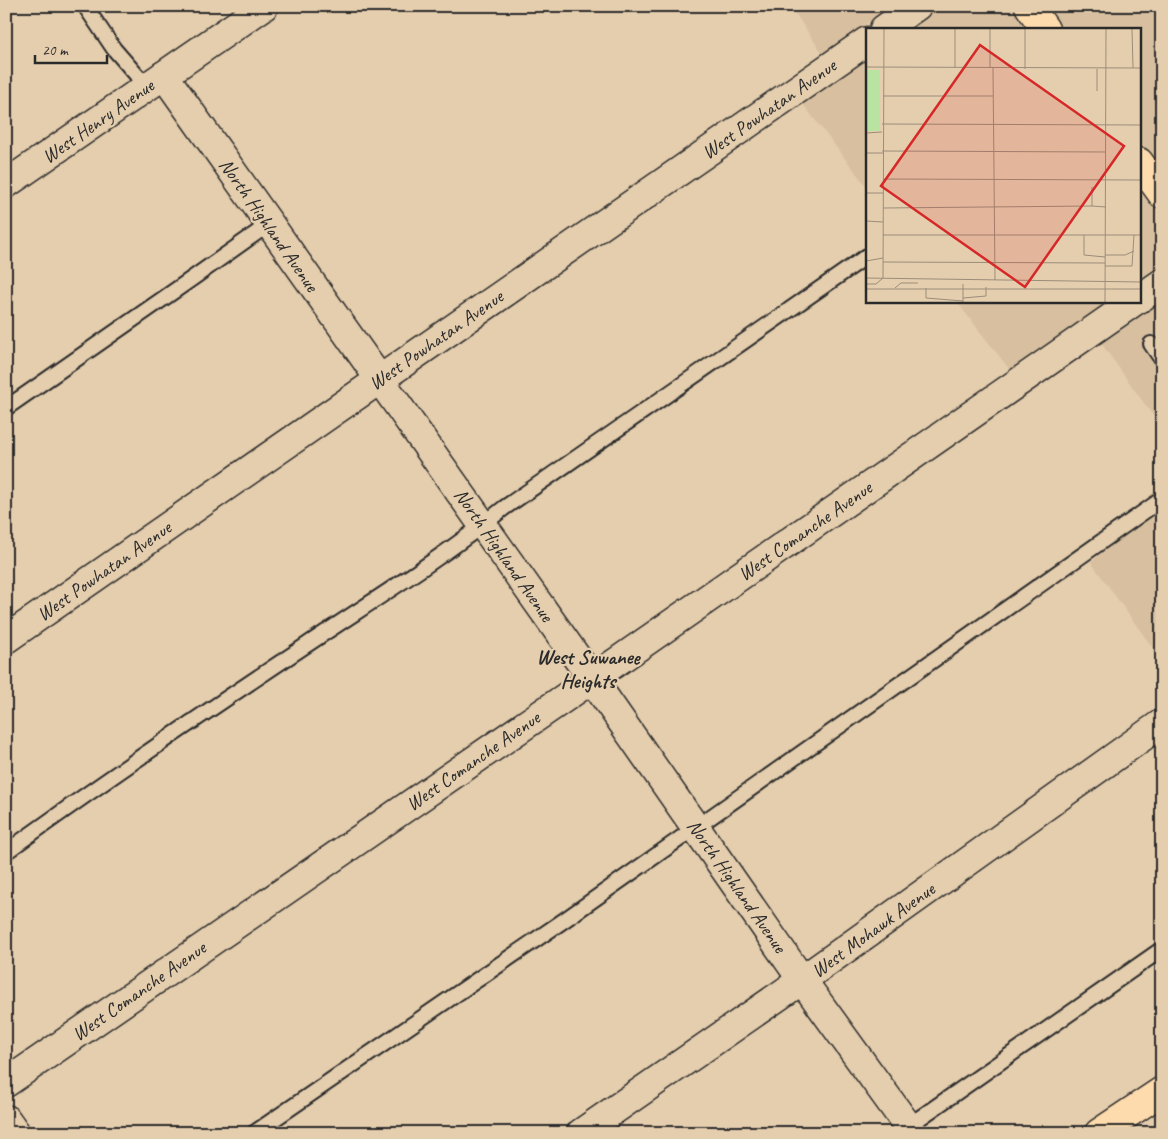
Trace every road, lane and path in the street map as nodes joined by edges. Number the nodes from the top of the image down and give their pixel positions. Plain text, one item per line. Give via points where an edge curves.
1 (85, 6) edge
2 (264, 6) edge
3 (917, 6) edge
4 (1029, 6) edge
5 (885, 28) edge
6 (1044, 28) edge
7 (866, 42) edge
8 (156, 81) junction
9 (1140, 163) edge
10 (6, 184) edge
11 (1162, 194) edge
12 (269, 224) junction
13 (866, 257) edge
14 (1162, 283) edge
15 (1140, 297) edge
16 (1134, 302) edge
17 (1150, 344) dead end
18 (1162, 360) edge
19 (379, 380) junction
20 (6, 408) edge
21 (1162, 499) edge
22 (483, 526) junction
23 (6, 639) edge
24 (592, 679) junction
25 (1162, 723) edge
26 (696, 827) junction
27 (6, 852) edge
28 (1162, 949) edge
29 (802, 980) junction
30 (6, 1083) edge
31 (1162, 1092) edge
32 (6, 1119) edge
33 (907, 1131) edge
34 (16, 1133) edge
35 (254, 1133) edge
36 (581, 1133) edge
37 (1099, 1133) edge

1 - 8 lane via 114,48
2 - 8 street, West Henry Avenue
3 - 5 street
4 - 6 main road
7 - 19 street, West Powhatan Avenue
8 - 10 street, West Henry Avenue
8 - 12 street, North Highland Avenue
9 - 11 main road
12 - 19 street, North Highland Avenue
12 - 20 lane
13 - 22 lane via 504,508
14 - 15 street
16 - 24 street, West Comanche Avenue
17 - 18 lane
19 - 22 street, North Highland Avenue
19 - 23 street, West Powhatan Avenue
21 - 26 lane
22 - 24 street, North Highland Avenue
22 - 27 lane via 166,739
24 - 26 street, North Highland Avenue
24 - 30 street, West Comanche Avenue
25 - 29 street, West Mohawk Avenue
26 - 29 street, North Highland Avenue
26 - 35 lane
28 - 33 lane
29 - 33 street, North Highland Avenue
29 - 36 street, West Mohawk Avenue
31 - 37 main road
32 - 34 street

